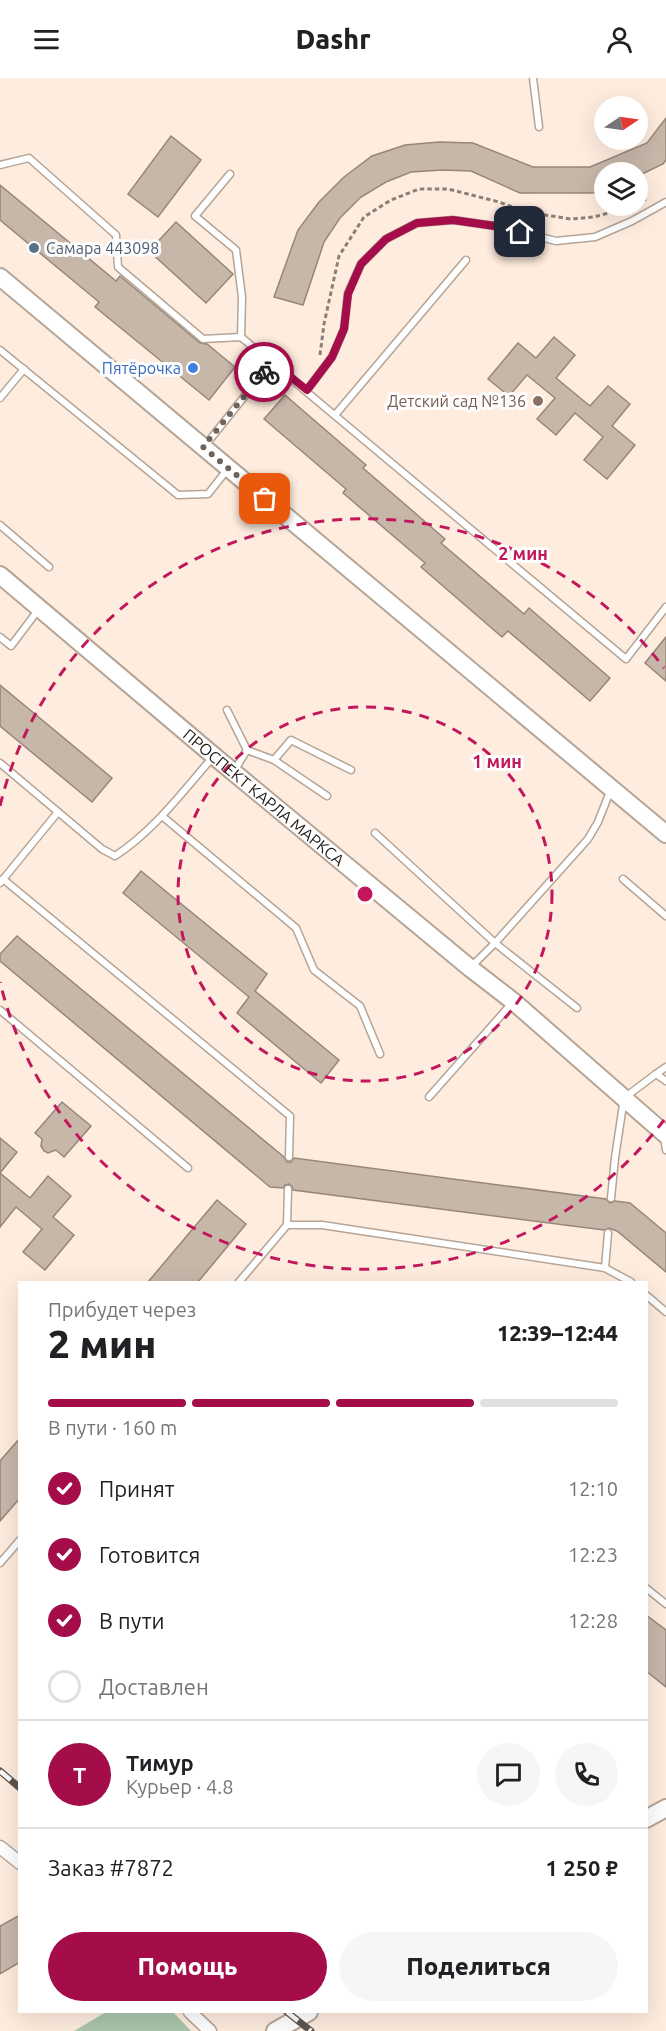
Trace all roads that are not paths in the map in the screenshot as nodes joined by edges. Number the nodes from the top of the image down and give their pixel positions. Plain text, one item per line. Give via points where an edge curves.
1 (533, 78) edge
2 (539, 127) dead end
3 (0, 165) edge
4 (230, 174) dead end
5 (666, 202) edge
6 (466, 260) dead end
7 (0, 277) edge
8 (241, 337) junction
9 (0, 350) edge
10 (272, 362) junction
11 (24, 369) junction
12 (307, 390) junction
13 (0, 398) edge
14 (335, 415) junction
15 (203, 447) junction
16 (229, 468) junction
17 (0, 525) edge
18 (49, 567) dead end
19 (0, 575) edge
20 (666, 606) edge
21 (39, 608) junction
22 (0, 637) edge
23 (227, 710) dead end
24 (247, 750) junction
25 (214, 756) junction
26 (274, 760) junction
27 (0, 763) edge
28 (351, 770) dead end
29 (234, 771) junction
30 (611, 786) junction
31 (327, 796) dead end
32 (58, 812) junction
33 (162, 816) junction
34 (375, 833) dead end
35 (666, 834) edge
36 (623, 879) dead end
37 (2, 881) edge
38 (666, 916) edge
39 (495, 943) junction
40 (470, 968) junction
41 (514, 1002) junction
42 (578, 1008) dead end
43 (0, 1010) edge
44 (380, 1054) dead end
45 (666, 1068) edge
46 (656, 1074) junction
47 (666, 1081) edge
48 (429, 1097) dead end
49 (624, 1098) junction
50 (665, 1140) edge
51 (289, 1157) dead end
52 (188, 1168) dead end
53 (288, 1189) dead end
54 (611, 1198) dead end
55 (287, 1225) junction
56 (608, 1233) dead end
57 (605, 1268) junction
58 (239, 1281) edge
59 (629, 1281) edge
60 (648, 1297) edge
61 (666, 1312) edge
62 (18, 1542) edge
63 (0, 1563) edge
64 (648, 1590) edge
65 (666, 1604) edge
66 (666, 1808) edge
67 (648, 1818) edge
68 (0, 1846) edge
69 (18, 1861) edge
70 (307, 2013) edge
71 (196, 2014) edge
72 (210, 2031) edge
73 (275, 2031) edge

1 - 2 lane
3 - 8 lane via 29,158 116,235 118,267 203,339
4 - 8 lane via 195,216 236,250 242,297
5 - 12 lane via 595,237 556,242 502,227 453,220 417,223 386,239 361,264 348,294 344,329 332,357
6 - 14 lane
7 - 15 main road
8 - 10 lane
9 - 11 lane
10 - 12 lane
10 - 15 lane
11 - 13 lane
11 - 16 lane via 178,495 208,494
12 - 14 lane
14 - 20 lane via 626,659
15 - 16 main road
16 - 30 main road
17 - 18 lane
19 - 21 main road, ПРОСПЕКТ КАРЛА МАРКСА
21 - 22 lane via 11,646
21 - 25 main road, ПРОСПЕКТ КАРЛА МАРКСА
23 - 24 lane
24 - 26 lane
24 - 29 lane
25 - 29 main road, ПРОСПЕКТ КАРЛА МАРКСА
25 - 33 lane
26 - 28 lane via 291,740
26 - 31 lane
27 - 32 lane
29 - 40 main road, ПРОСПЕКТ КАРЛА МАРКСА
30 - 35 main road
30 - 39 lane via 588,839
32 - 33 lane via 115,856
32 - 37 lane
33 - 44 lane via 296,928 314,970 360,1006
34 - 39 lane
36 - 38 lane
37 - 51 lane via 290,1116
39 - 40 lane
39 - 42 lane
40 - 41 main road, ПРОСПЕКТ КАРЛА МАРКСА
41 - 48 lane
41 - 49 main road, ПРОСПЕКТ КАРЛА МАРКСА
43 - 52 lane
45 - 46 lane
46 - 47 lane
46 - 49 lane
49 - 50 main road, ПРОСПЕКТ КАРЛА МАРКСА
49 - 54 lane
53 - 55 lane
55 - 57 lane via 322,1225
55 - 58 lane
56 - 57 lane
57 - 59 lane
60 - 61 lane
62 - 63 lane
64 - 65 lane
66 - 67 main road
68 - 69 street
70 - 73 main road
71 - 72 street

